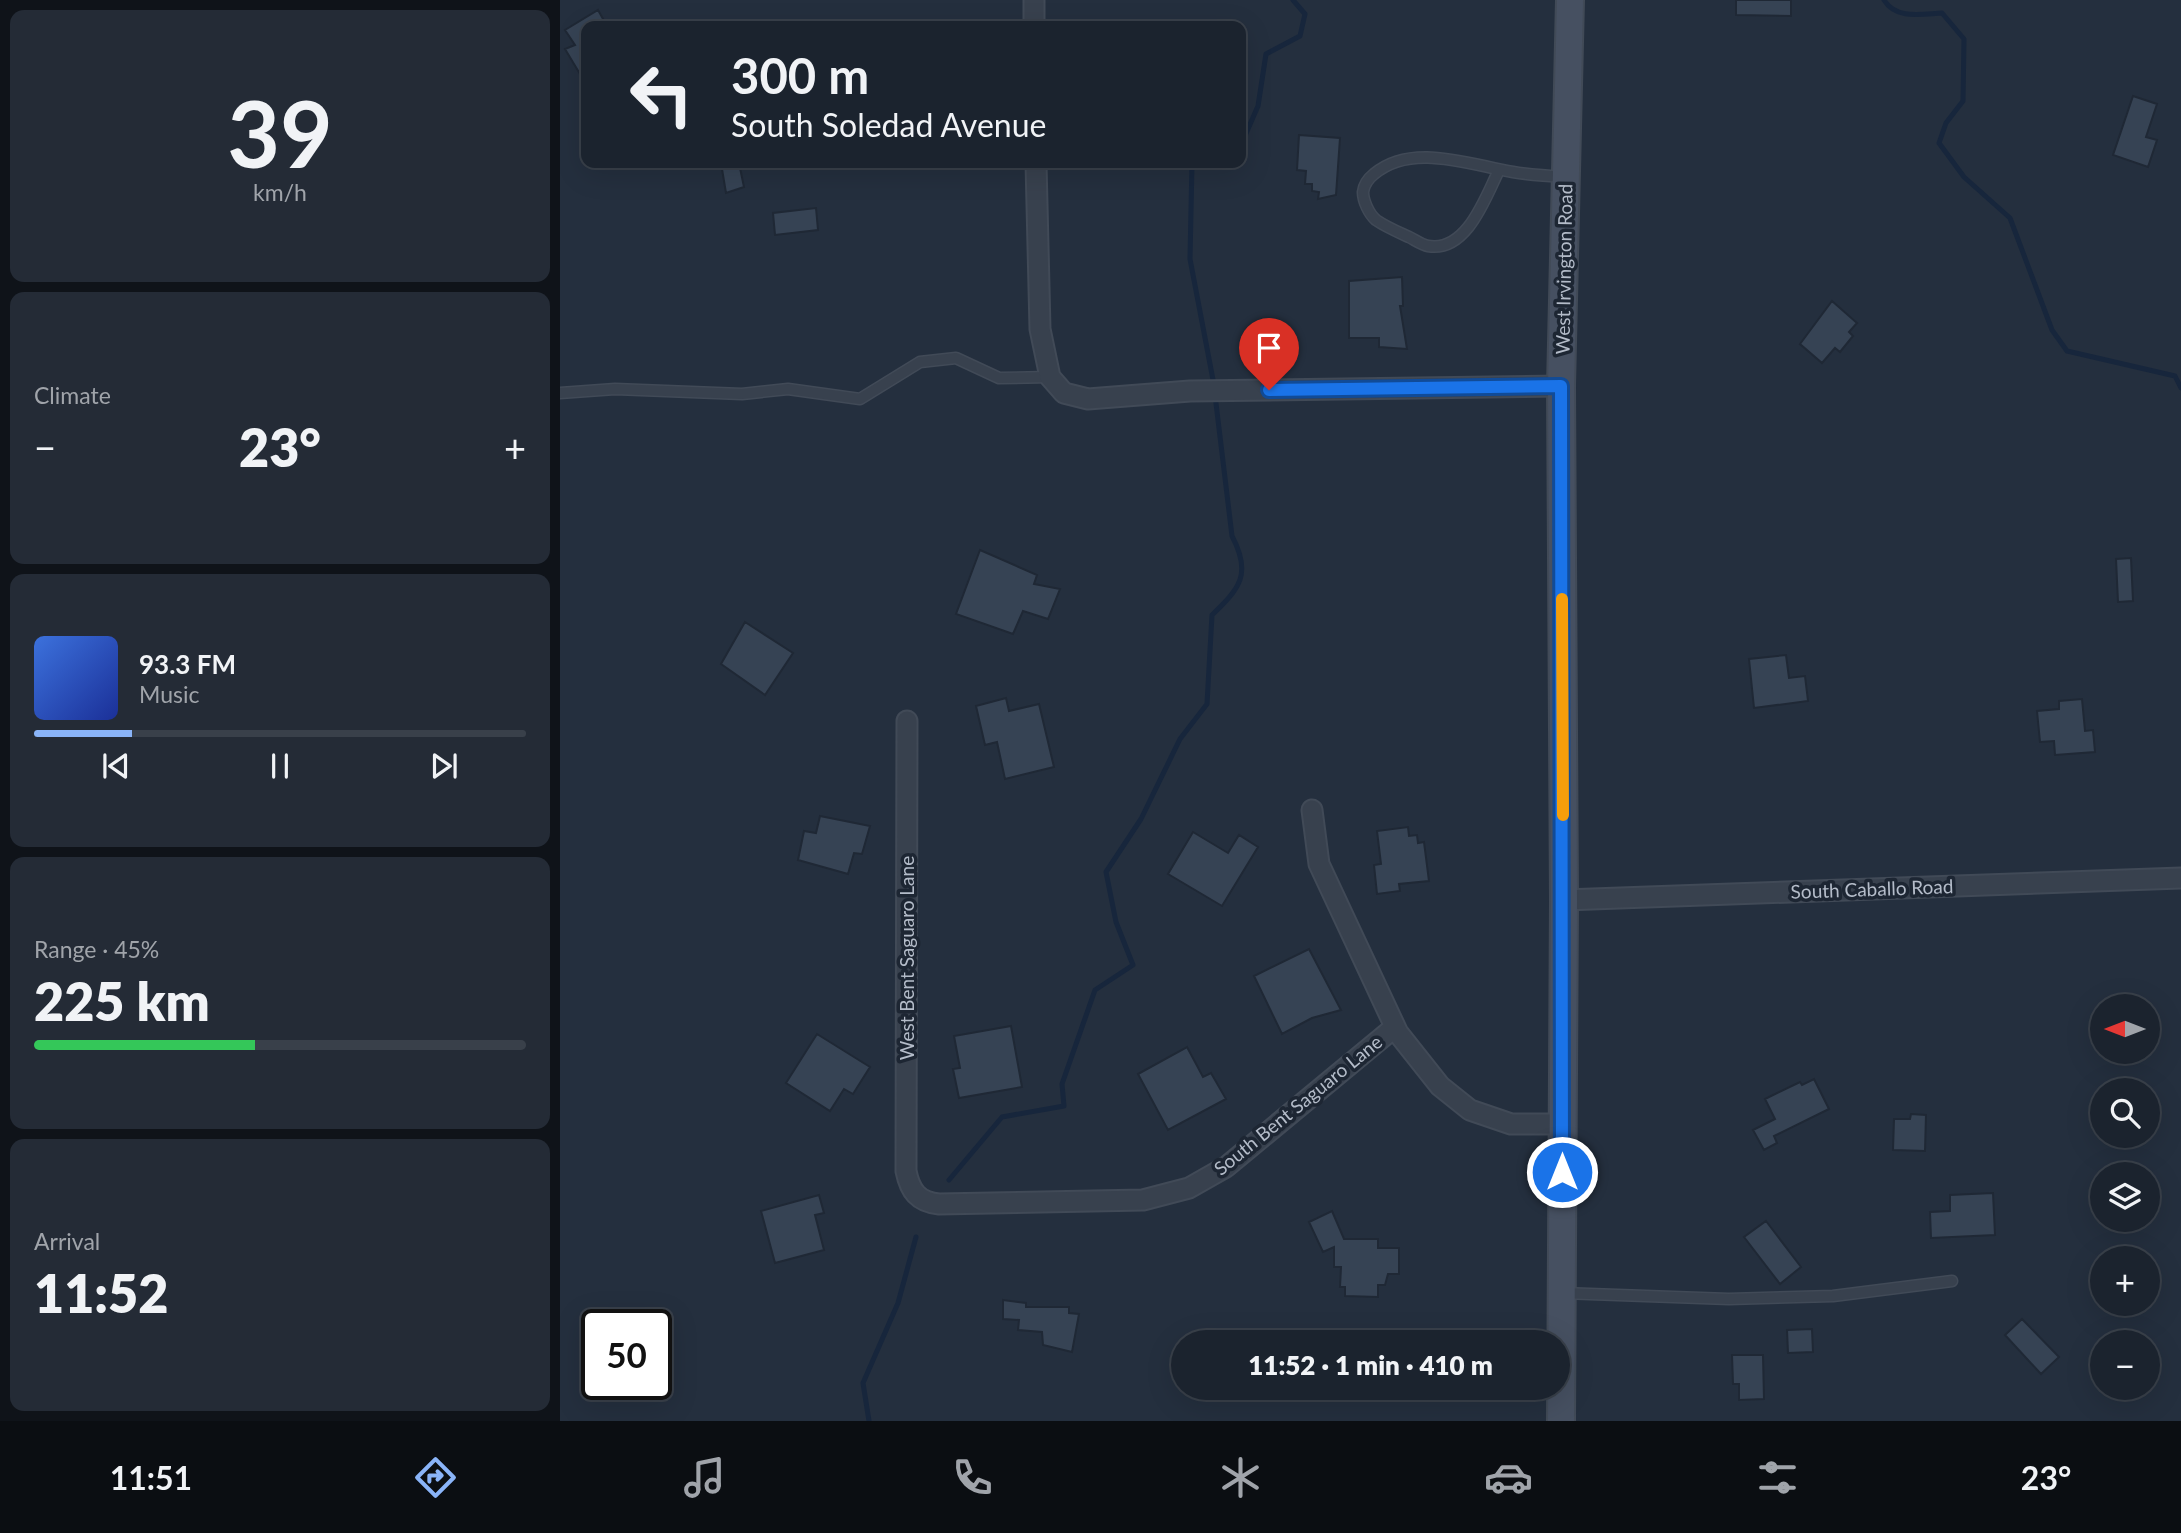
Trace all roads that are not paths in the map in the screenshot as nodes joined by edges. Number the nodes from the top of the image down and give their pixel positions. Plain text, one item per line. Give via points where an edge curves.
1 (1034, 0) edge
2 (1570, 0) edge
3 (1034, 21) edge
4 (1036, 168) edge
5 (1499, 170) junction
6 (1566, 177) junction
7 (1050, 377) junction
8 (1561, 386) junction
9 (560, 393) edge
10 (907, 721) dead end
11 (1312, 810) dead end
12 (2181, 878) edge
13 (1564, 900) junction
14 (1395, 1027) junction
15 (1563, 1124) junction
16 (914, 1193) joint
17 (1952, 1281) dead end
18 (1561, 1293) junction
19 (1561, 1421) edge

1 - 3 street
2 - 6 main road, West Irvington Road
4 - 7 street via 1040,329
5 - 5 lane via 1438,158 1395,162 1368,179 1363,192 1371,216 1382,224 1428,246 1441,246 1464,232
5 - 6 lane
6 - 8 main road, West Irvington Road
7 - 8 street via 1064,393 1088,399 1190,391
7 - 9 lane via 999,378 956,358 920,362 860,399 788,388 742,394 615,388
8 - 13 main road, West Irvington Road
10 - 16 street, West Bent Saguaro Lane via 906,1171
11 - 14 street via 1319,864
12 - 13 street, South Caballo Road
13 - 15 main road, West Irvington Road
14 - 15 street via 1440,1086 1470,1110 1511,1124
14 - 16 street, South Bent Saguaro Lane via 1226,1167 1189,1188 1143,1200 1026,1203 939,1204
15 - 18 main road, West Irvington Road
17 - 18 lane via 1833,1296 1729,1299
18 - 19 main road, West Irvington Road

